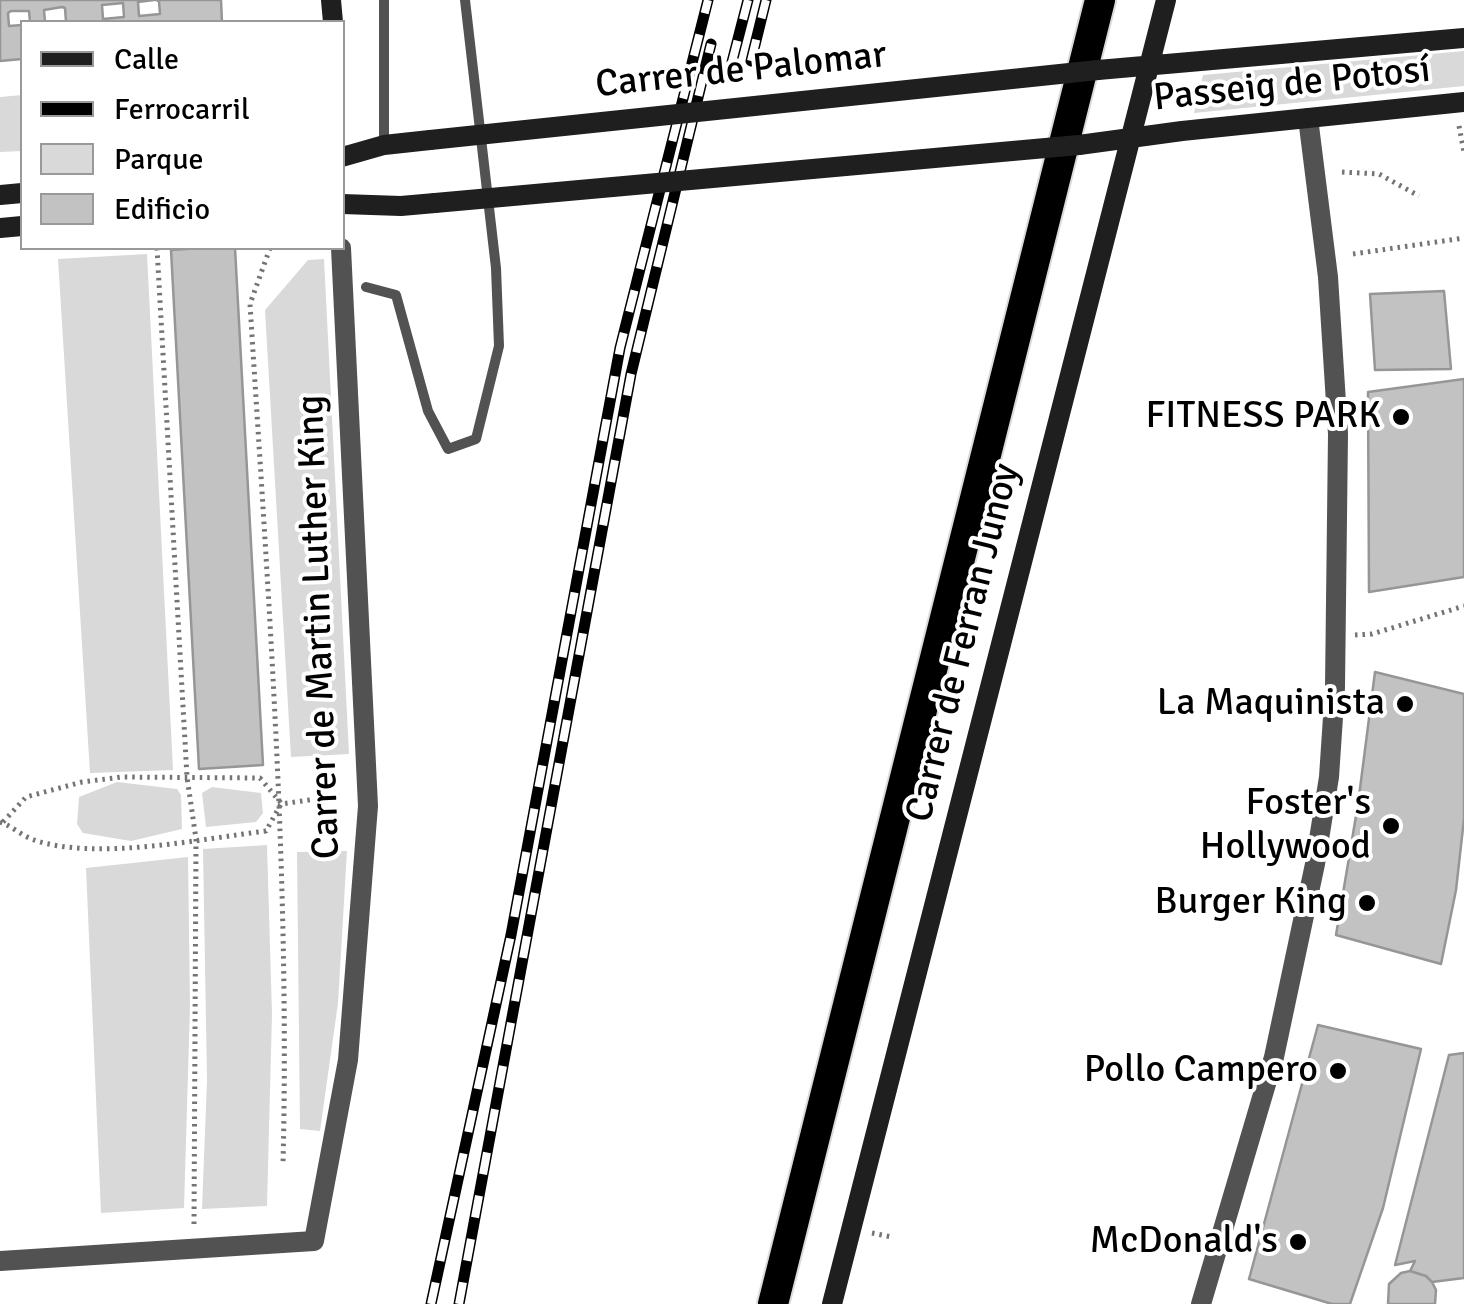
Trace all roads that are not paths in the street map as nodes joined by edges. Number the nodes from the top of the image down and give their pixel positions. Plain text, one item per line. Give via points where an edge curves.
1 (384, 0) edge
2 (466, 0) edge
3 (1100, 0) edge
4 (1166, 0) edge
5 (1464, 38) edge
6 (1149, 66) junction
7 (1464, 102) edge
8 (1308, 118) junction
9 (1128, 138) junction
10 (384, 145) junction
11 (345, 156) edge
12 (345, 204) edge
13 (341, 250) edge
14 (366, 287) dead end
15 (0, 1261) edge
16 (773, 1304) edge
17 (832, 1304) edge
18 (1201, 1304) edge

1 - 10 lane
2 - 14 lane via 496,268 498,346 476,439 448,450 428,411 396,295
3 - 16 highway
4 - 6 street, Carrer de Ferran Junoy
5 - 6 street, Passeig de Potosí
6 - 9 street, Carrer de Ferran Junoy
6 - 10 street, Carrer de Palomar, bridge
7 - 8 street, Passeig de Potosí
8 - 9 street, Passeig de Potosí
8 - 18 street via 1338,434 1329,777 1274,1058
9 - 12 street, bridge via 401,206
9 - 17 street, Carrer de Ferran Junoy
10 - 11 street, Carrer de Palomar
13 - 15 street, Carrer de Martin Luther King via 368,794 348,1060 314,1241

